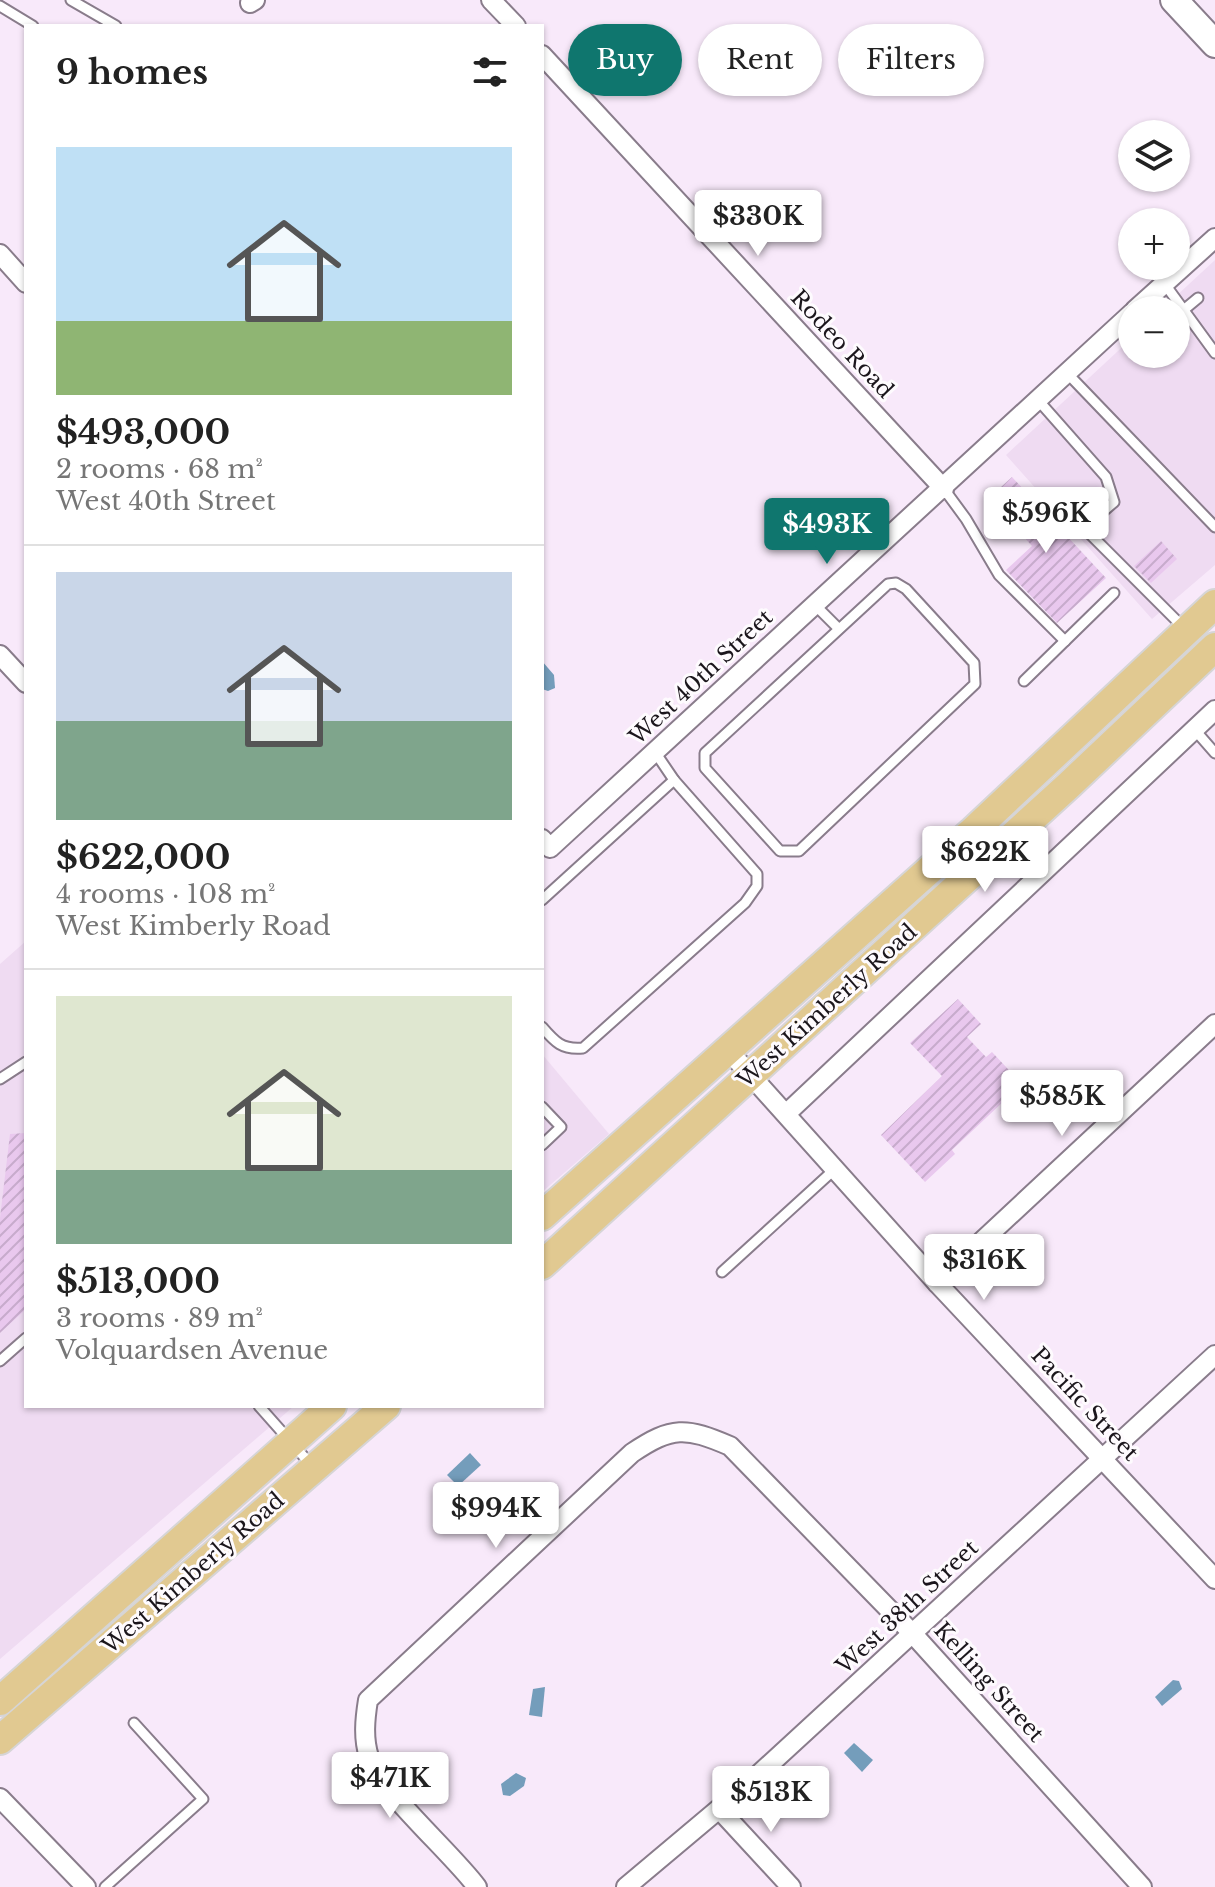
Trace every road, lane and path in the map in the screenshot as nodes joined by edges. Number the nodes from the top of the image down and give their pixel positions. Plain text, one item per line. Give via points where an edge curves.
1 (71, 0) edge
2 (491, 0) edge
3 (1174, 0) edge
4 (0, 6) edge
5 (30, 24) edge
6 (113, 24) edge
7 (514, 24) edge
8 (1215, 44) edge
9 (544, 57) edge
10 (1215, 238) edge
11 (0, 254) edge
12 (24, 281) edge
13 (1164, 283) junction
14 (1151, 296) edge
15 (1175, 296) edge
16 (1198, 298) dead end
17 (1190, 305) edge
18 (1190, 314) edge
19 (1118, 327) edge
20 (1215, 353) edge
21 (1067, 373) junction
22 (1038, 400) junction
23 (944, 489) junction
24 (1215, 527) edge
25 (1114, 593) dead end
26 (1215, 604) edge
27 (815, 605) junction
28 (838, 628) junction
29 (1186, 630) junction
30 (1065, 641) junction
31 (1215, 647) edge
32 (0, 655) edge
33 (24, 681) edge
34 (1024, 681) dead end
35 (1215, 710) edge
36 (1194, 729) junction
37 (655, 752) junction
38 (1215, 753) edge
39 (674, 780) junction
40 (546, 844) edge
41 (544, 898) edge
42 (1215, 1024) edge
43 (544, 1029) edge
44 (727, 1049) junction
45 (24, 1063) edge
46 (751, 1075) junction
47 (0, 1079) edge
48 (544, 1109) edge
49 (787, 1113) junction
50 (544, 1143) edge
51 (836, 1168) junction
52 (544, 1214) edge
53 (544, 1263) edge
54 (722, 1272) dead end
55 (937, 1283) junction
56 (24, 1340) edge
57 (1215, 1355) edge
58 (0, 1361) edge
59 (261, 1408) edge
60 (330, 1408) edge
61 (384, 1408) edge
62 (292, 1443) junction
63 (1104, 1458) junction
64 (314, 1469) junction
65 (1215, 1579) edge
66 (913, 1634) junction
67 (0, 1701) edge
68 (134, 1723) dead end
69 (0, 1740) edge
70 (0, 1798) edge
71 (719, 1809) junction
72 (84, 1886) edge
73 (105, 1887) edge
74 (477, 1887) edge
75 (626, 1887) edge
76 (791, 1887) edge
77 (1142, 1887) edge

1 - 6 lane
2 - 7 street
3 - 8 main road
4 - 5 lane
9 - 23 street, Rodeo Road
10 - 13 street, West 40th Street
11 - 12 street
13 - 14 street, West 40th Street
13 - 15 lane
16 - 17 lane
18 - 20 lane
19 - 21 street, West 40th Street
21 - 22 street, West 40th Street
21 - 24 lane
22 - 23 street, West 40th Street
22 - 29 lane via 1106,477 1114,502 1084,528
23 - 27 street, West 40th Street
23 - 30 lane via 999,575
25 - 30 lane
26 - 29 main road, West Kimberly Road
27 - 28 lane
27 - 37 street, West 40th Street
28 - 28 lane via 705,753 705,768 787,854 799,851 975,684 978,674 974,663 896,583 888,584
29 - 44 main road, West Kimberly Road via 973,831
30 - 34 lane
31 - 46 main road, West Kimberly Road
32 - 33 street
35 - 36 street, West Kimberly Road
36 - 38 lane
36 - 49 street, West Kimberly Road
37 - 39 lane
37 - 40 street, West 40th Street
39 - 41 lane
39 - 43 lane via 753,866 757,886 745,903 583,1048 557,1044
42 - 55 street
44 - 46 street, Pacific Street
44 - 52 main road, West Kimberly Road
45 - 47 lane
46 - 49 street, Pacific Street
46 - 53 main road, West Kimberly Road
48 - 50 lane via 561,1127
49 - 51 street, Pacific Street
51 - 54 lane
51 - 55 street, Pacific Street
55 - 63 street, Pacific Street
56 - 58 lane
57 - 63 street, West 38th Street
59 - 62 lane
60 - 62 main road, West Kimberly Road
61 - 64 main road, West Kimberly Road
62 - 64 lane
62 - 67 main road, West Kimberly Road
63 - 65 street, Pacific Street
63 - 66 street, West 38th Street
64 - 69 main road, West Kimberly Road
66 - 71 street, West 38th Street
66 - 74 street, Kelling Street via 730,1446 707,1436 659,1434 632,1453 368,1700 364,1725 369,1758
66 - 77 street, Kelling Street
68 - 73 lane via 203,1799
70 - 72 street
71 - 75 street, West 38th Street
71 - 76 street

